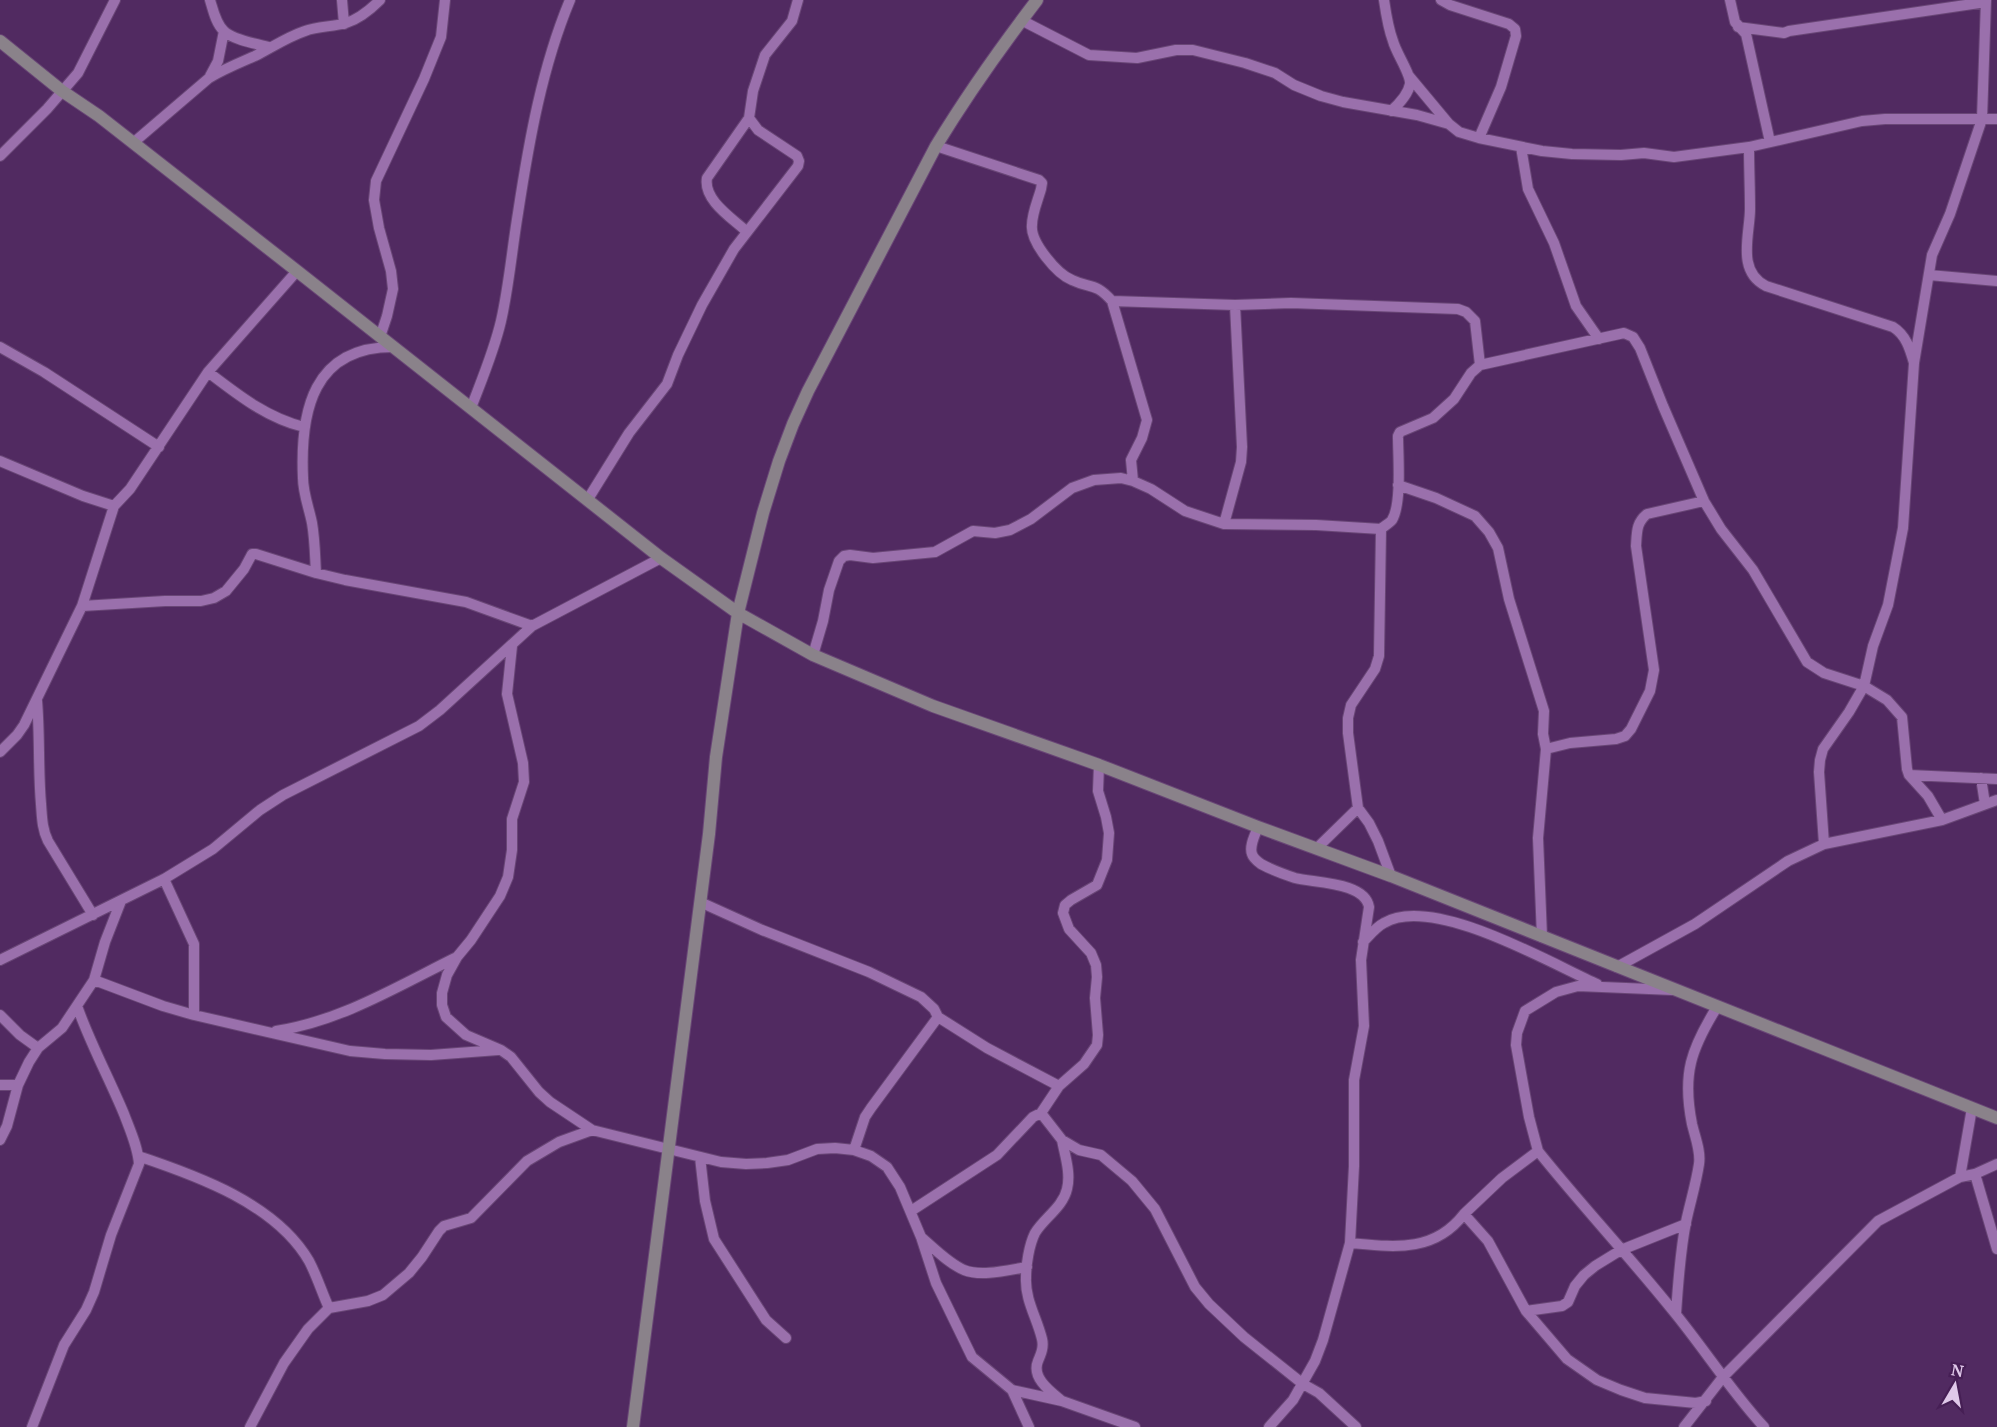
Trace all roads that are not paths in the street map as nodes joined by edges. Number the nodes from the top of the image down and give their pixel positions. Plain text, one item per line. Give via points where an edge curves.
1 (115, 0) edge
2 (210, 0) edge
3 (342, 0) edge
4 (380, 0) edge
5 (445, 0) edge
6 (570, 0) edge
7 (798, 0) edge
8 (1037, 0) edge
9 (1384, 0) edge
10 (1441, 0) edge
11 (1730, 0) edge
12 (1986, 1) edge
13 (1021, 20) junction
14 (344, 24) junction
15 (1738, 27) junction
16 (224, 31) junction
17 (0, 41) edge
18 (269, 47) junction
19 (1409, 75) junction
20 (209, 78) junction
21 (62, 91) junction
22 (1391, 111) junction
23 (749, 118) junction
24 (1982, 119) junction
25 (1997, 119) edge
26 (1449, 124) junction
27 (1479, 138) junction
28 (1770, 142) junction
29 (133, 143) junction
30 (936, 146) junction
31 (1521, 147) junction
32 (1749, 147) junction
33 (0, 156) edge
34 (746, 231) junction
35 (297, 271) junction
36 (1929, 275) junction
37 (1997, 281) edge
38 (1112, 301) junction
39 (1235, 305) junction
40 (380, 337) junction
41 (1599, 339) junction
42 (0, 346) edge
43 (393, 347) junction
44 (1914, 363) junction
45 (1480, 365) junction
46 (208, 372) junction
47 (471, 408) junction
48 (304, 427) junction
49 (159, 447) junction
50 (0, 461) edge
51 (1133, 481) junction
52 (1398, 485) junction
53 (588, 500) junction
54 (1704, 501) junction
55 (114, 506) junction
56 (1224, 524) junction
57 (1381, 529) junction
58 (662, 558) junction
59 (316, 573) junction
60 (82, 606) junction
61 (738, 613) junction
62 (532, 626) junction
63 (512, 646) junction
64 (813, 655) junction
65 (1863, 686) junction
66 (38, 701) junction
67 (1546, 749) junction
68 (0, 752) edge
69 (1099, 765) junction
70 (1909, 775) junction
71 (1981, 778) junction
72 (1997, 779) edge
73 (1997, 800) edge
74 (1985, 804) junction
75 (1358, 808) junction
76 (1942, 820) junction
77 (1258, 827) junction
78 (1824, 844) junction
79 (1317, 848) junction
80 (1391, 876) junction
81 (164, 879) junction
82 (121, 901) junction
83 (700, 902) junction
84 (93, 915) junction
85 (1542, 937) junction
86 (1363, 942) junction
87 (457, 957) junction
88 (0, 960) edge
89 (1617, 967) junction
90 (94, 980) junction
91 (1602, 987) junction
92 (1676, 990) junction
93 (77, 1006) junction
94 (1717, 1007) junction
95 (0, 1015) edge
96 (194, 1015) junction
97 (938, 1017) junction
98 (270, 1032) junction
99 (38, 1048) junction
100 (501, 1050) junction
101 (0, 1084) edge
102 (18, 1085) junction
103 (1059, 1086) junction
104 (1972, 1108) junction
105 (1041, 1113) junction
106 (1997, 1118) edge
107 (592, 1130) junction
108 (0, 1140) edge
109 (1062, 1140) junction
110 (668, 1149) junction
111 (854, 1150) junction
112 (1538, 1151) junction
113 (138, 1156) junction
114 (700, 1157) junction
115 (1997, 1164) edge
116 (1975, 1174) junction
117 (1960, 1177) junction
118 (911, 1211) junction
119 (1464, 1214) junction
120 (1686, 1224) junction
121 (921, 1237) junction
122 (1350, 1243) junction
123 (1997, 1249) edge
124 (1621, 1250) junction
125 (1027, 1267) junction
126 (329, 1308) junction
127 (1526, 1311) junction
128 (1676, 1314) junction
129 (786, 1338) dead end
130 (1723, 1377) junction
131 (1303, 1384) junction
132 (1012, 1390) junction
133 (1062, 1401) junction
134 (1706, 1401) junction
135 (33, 1427) edge
136 (250, 1427) edge
137 (633, 1427) edge
138 (1029, 1427) edge
139 (1135, 1427) edge
140 (1269, 1427) edge
141 (1356, 1427) edge
142 (1684, 1427) edge
143 (1764, 1427) edge

1 - 21 street via 78,74
2 - 16 street
3 - 14 street
4 - 14 street
5 - 40 street via 441,37 376,181 374,200 393,289
6 - 47 street via 543,81 501,319
7 - 23 street via 792,21 765,55
8 - 13 street
9 - 19 street via 1393,43
10 - 27 street via 1515,29 1501,87
11 - 15 street
12 - 15 street via 1784,33
12 - 24 street
13 - 22 street via 1089,55 1137,58 1193,50 1275,73 1320,96
13 - 30 street
14 - 18 street via 309,30
15 - 28 street via 1746,34
16 - 18 street
16 - 20 street via 218,61
17 - 21 street
18 - 20 street
19 - 22 street via 1406,95
19 - 26 street
20 - 29 street
21 - 29 street
21 - 33 street
22 - 26 street
23 - 34 street via 706,185 719,206
23 - 34 street via 758,130 799,161
24 - 25 street
24 - 28 street via 1862,121
24 - 36 street via 1950,214 1934,247
26 - 27 street via 1459,132
27 - 31 street
28 - 32 street
29 - 35 street
30 - 38 street via 1039,180 1041,189 1031,226 1043,252 1053,267 1072,281 1100,288
30 - 61 street via 793,424 763,513
31 - 32 street via 1572,154 1644,153 1674,157
31 - 41 street via 1528,189 1554,243 1576,306
32 - 44 street via 1750,218 1745,245 1756,277 1766,286 1893,327 1904,338
34 - 53 street via 702,305 667,384 629,433
35 - 40 street
35 - 46 street
36 - 37 street
36 - 44 street
38 - 39 street
38 - 51 street via 1147,420 1131,460
39 - 45 street via 1291,303 1458,309 1475,321
39 - 56 street via 1242,447
40 - 43 street
41 - 45 street
41 - 54 street via 1624,333 1637,342
42 - 49 street
43 - 47 street
43 - 48 street via 354,354 327,371 314,390
44 - 65 street via 1903,528 1888,605
45 - 52 street via 1454,399 1433,418 1400,432
46 - 48 street via 261,410
46 - 49 street
47 - 53 street
48 - 59 street via 303,478
49 - 55 street
50 - 55 street
51 - 56 street via 1185,511
51 - 64 street via 1094,480 1072,488 1010,530 973,531 935,552 873,558 844,556 829,590
52 - 57 street via 1392,520
52 - 67 street via 1475,516 1498,548 1509,599 1544,711
53 - 58 street
54 - 65 street via 1753,570 1807,662 1824,673
54 - 67 street via 1647,514 1640,520 1636,546 1654,670 1650,691 1631,729 1616,739
55 - 60 street
56 - 57 street
57 - 75 street via 1379,656 1351,705 1348,718
58 - 61 street
58 - 62 street
59 - 60 street via 254,554 226,591 214,598
59 - 62 street via 456,600
60 - 66 street
61 - 64 street
61 - 83 street via 716,757
62 - 63 street
63 - 81 street via 420,726 283,795 213,849
63 - 87 street via 507,694 524,782 512,819 508,877 500,896
64 - 69 street via 933,706
65 - 70 street via 1887,700 1902,717
65 - 78 street via 1820,760
66 - 68 street via 17,735
66 - 84 street via 43,827
67 - 85 street via 1538,838
69 - 77 street
69 - 103 street via 1098,792 1109,833 1107,860 1097,885 1071,900 1063,913 1069,929 1091,953 1096,965 1097,1045 1084,1064
70 - 71 street
70 - 76 street
71 - 72 street
71 - 74 street
73 - 74 street
74 - 76 street
75 - 79 street
75 - 80 street via 1378,841
76 - 78 street
77 - 79 street
77 - 86 street via 1251,847 1256,861 1298,879 1323,882 1365,896 1369,906
78 - 89 street via 1788,861 1695,924
79 - 80 street
80 - 85 street
81 - 82 street
81 - 96 street via 194,944
82 - 84 street
82 - 90 street
83 - 97 street via 921,997
83 - 110 street
84 - 88 street
85 - 89 street
86 - 91 street via 1384,923 1398,918 1438,918 1528,950
86 - 122 street via 1360,960 1364,1026 1354,1080
87 - 98 street via 347,1012
87 - 100 street via 442,993 446,1017 466,1035
89 - 92 street
90 - 93 street
90 - 96 street
91 - 92 street
91 - 112 street via 1578,986 1556,992 1525,1011 1516,1045
92 - 94 street
93 - 99 street via 62,1028
93 - 113 street
94 - 104 street
94 - 120 street via 1704,1028 1688,1075 1687,1098 1700,1162
95 - 99 street
96 - 98 street
97 - 103 street
97 - 111 street via 871,1108
98 - 100 street via 350,1051 385,1054
99 - 102 street
100 - 107 street via 550,1102
101 - 102 street
102 - 108 street
103 - 105 street
104 - 106 street
104 - 117 street
105 - 109 street
105 - 118 street via 997,1155
107 - 110 street
107 - 126 street via 559,1142 527,1161 471,1218 444,1226 409,1273 382,1295
109 - 125 street via 1069,1171 1068,1187 1036,1232
109 - 131 street via 1079,1150 1101,1155 1132,1181 1155,1209 1204,1298 1244,1337
110 - 114 street
110 - 137 street
111 - 114 street via 817,1149 788,1160 746,1164
111 - 118 street via 887,1167
112 - 119 street
112 - 124 street
113 - 126 street via 219,1186 289,1234 310,1263
113 - 135 street via 137,1169 94,1292 64,1345
114 - 129 street via 714,1239 766,1320
115 - 116 street
116 - 117 street
116 - 123 street
117 - 130 street via 1878,1221
118 - 121 street
119 - 122 street via 1454,1227 1435,1239 1396,1246
119 - 127 street via 1488,1241
120 - 124 street
120 - 128 street
121 - 125 street via 964,1270 988,1272
121 - 132 street via 936,1283 972,1356
122 - 131 street via 1323,1340
124 - 127 street via 1584,1275 1562,1306
124 - 128 street
125 - 133 street via 1026,1292 1043,1342 1037,1372
126 - 136 street via 284,1363
127 - 134 street via 1567,1359 1597,1380 1645,1398
128 - 130 street
130 - 134 street
130 - 143 street
131 - 140 street
131 - 141 street via 1319,1393
132 - 133 street
132 - 138 street
133 - 139 street
134 - 142 street

